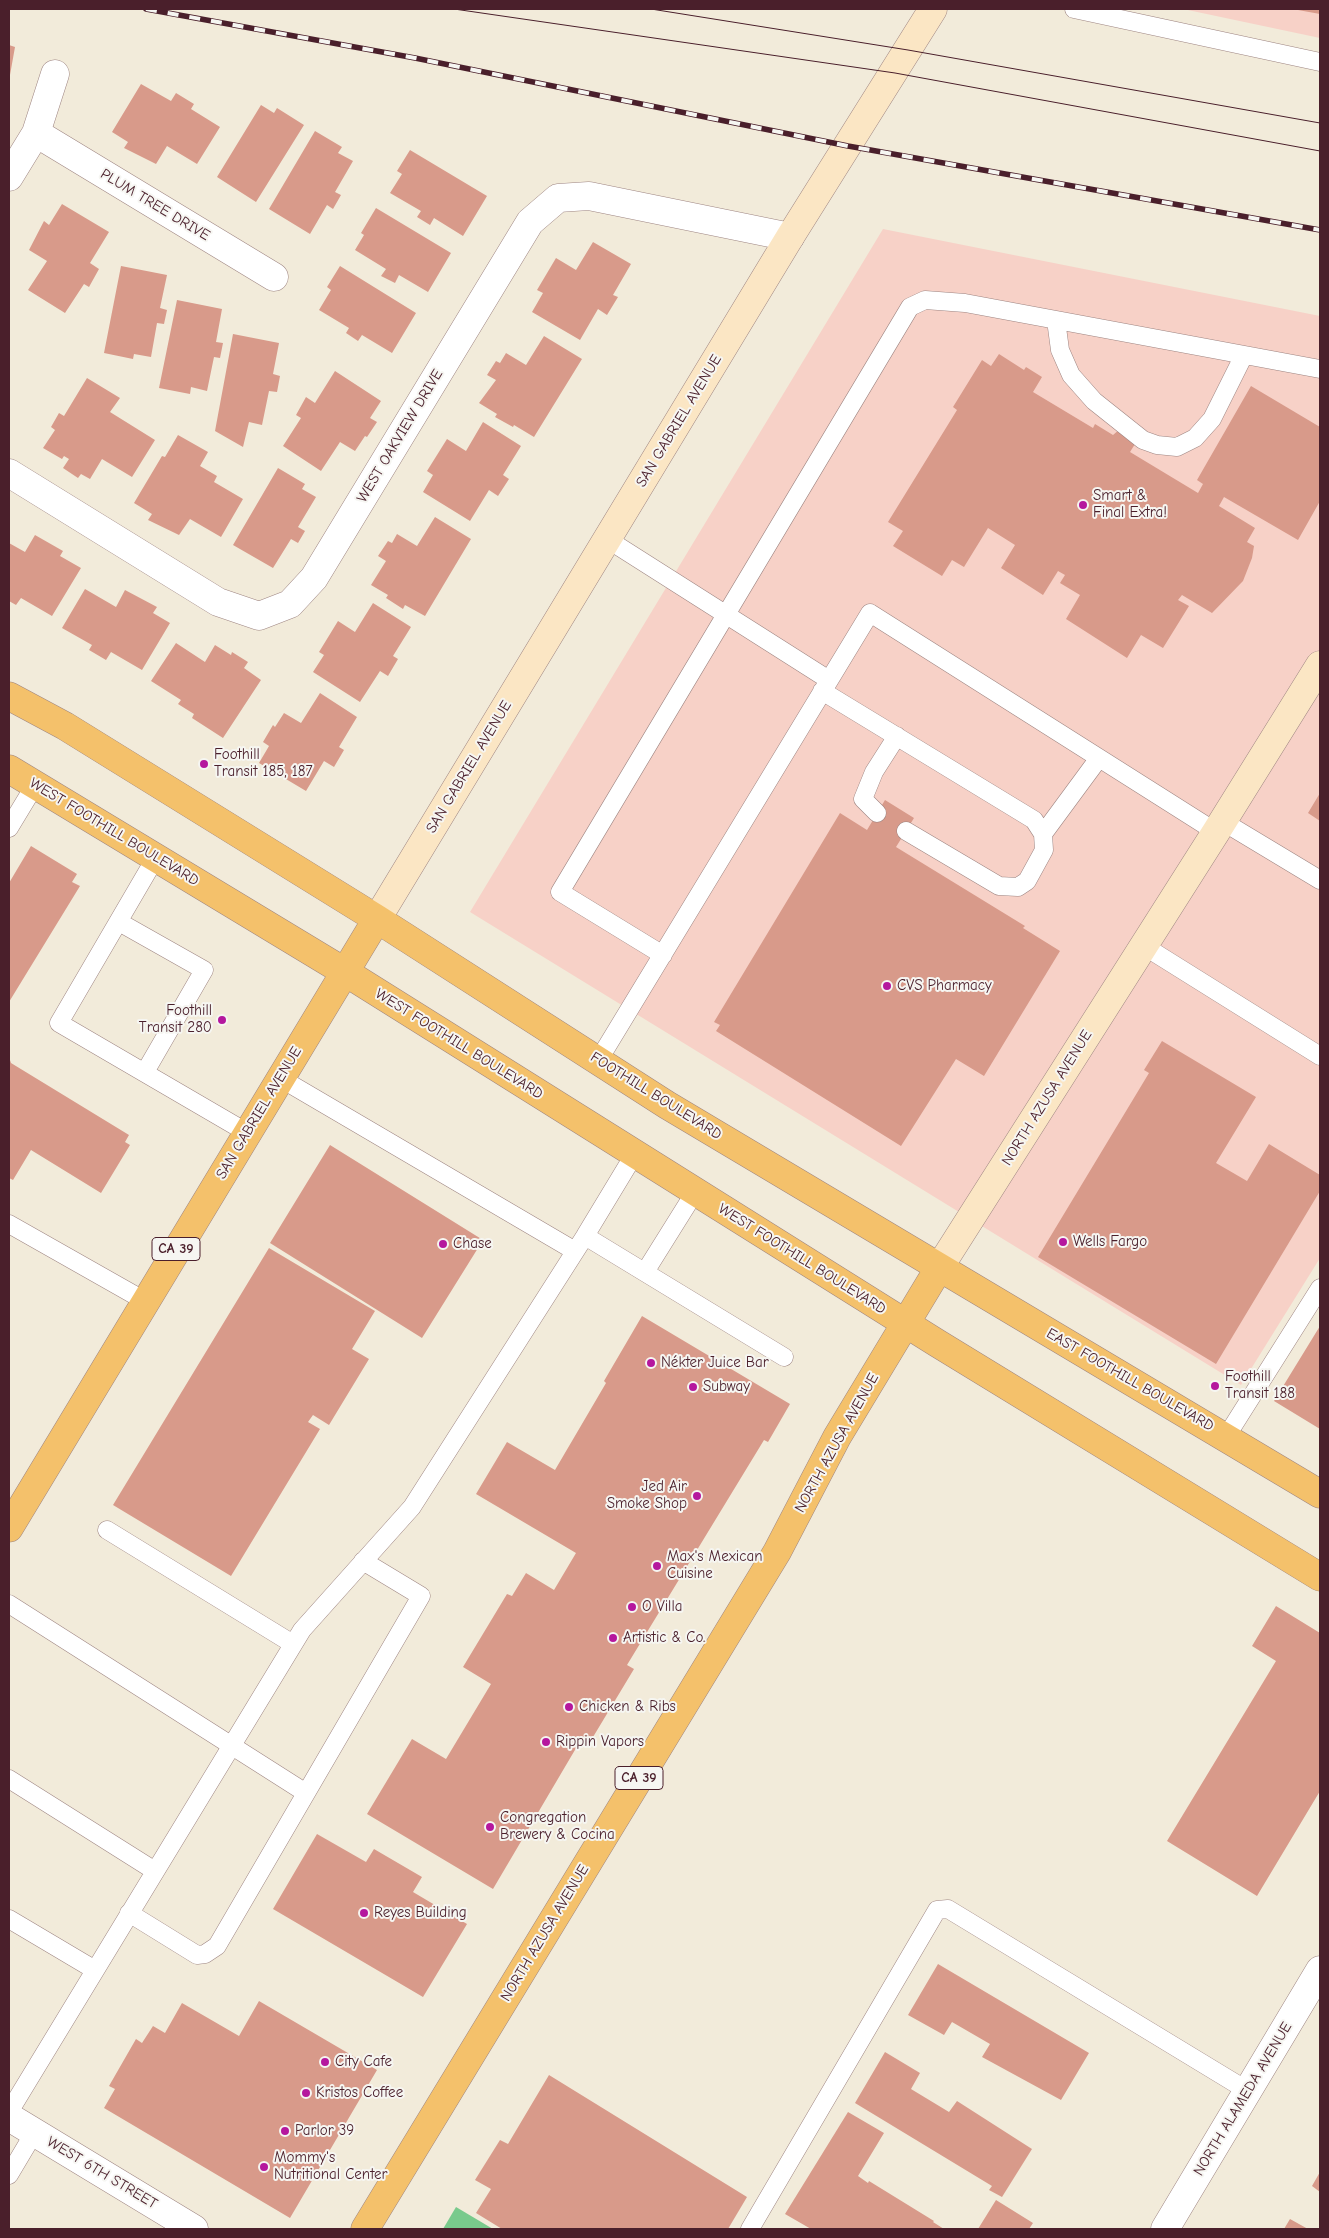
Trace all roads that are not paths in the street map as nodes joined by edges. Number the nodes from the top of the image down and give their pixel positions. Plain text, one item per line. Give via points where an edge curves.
1 (933, 9) edge
2 (1074, 9) edge
3 (1320, 62) edge
4 (55, 74) dead end
5 (36, 133) junction
6 (9, 177) edge
7 (790, 237) junction
8 (274, 277) dead end
9 (1056, 320) junction
10 (1244, 355) junction
11 (1320, 370) edge
12 (9, 473) edge
13 (607, 539) junction
14 (727, 615) junction
15 (1320, 665) edge
16 (825, 686) junction
17 (9, 696) edge
18 (897, 736) junction
19 (1099, 758) junction
20 (9, 769) edge
21 (35, 785) junction
22 (878, 813) dead end
23 (1219, 827) junction
24 (9, 828) edge
25 (906, 831) dead end
26 (1044, 834) junction
27 (156, 857) junction
28 (1320, 880) edge
29 (377, 919) junction
30 (119, 922) junction
31 (1144, 946) junction
32 (663, 954) junction
33 (345, 972) junction
34 (1320, 1056) edge
35 (598, 1060) junction
36 (144, 1072) junction
37 (280, 1078) junction
38 (246, 1132) junction
39 (634, 1154) junction
40 (696, 1192) junction
41 (9, 1224) edge
42 (585, 1236) junction
43 (575, 1251) junction
44 (938, 1268) junction
45 (645, 1272) junction
46 (1320, 1288) edge
47 (145, 1301) junction
48 (906, 1324) junction
49 (784, 1357) dead end
50 (1226, 1437) junction
51 (1320, 1494) edge
52 (9, 1528) edge
53 (107, 1530) dead end
54 (363, 1561) junction
55 (1320, 1577) edge
56 (9, 1604) edge
57 (293, 1644) junction
58 (231, 1746) junction
59 (9, 1779) edge
60 (306, 1793) junction
61 (155, 1871) junction
62 (129, 1913) junction
63 (9, 1919) edge
64 (95, 1970) junction
65 (1320, 1970) edge
66 (1248, 2091) junction
67 (9, 2112) edge
68 (9, 2117) edge
69 (34, 2133) junction
70 (9, 2175) edge
71 (194, 2229) edge
72 (365, 2229) edge
73 (750, 2229) edge
74 (1165, 2229) edge

1 - 7 main road, SAN GABRIEL AVENUE / CA 39
2 - 3 lane
4 - 5 street
5 - 6 street
5 - 8 street, PLUM TREE DRIVE
7 - 12 street, WEST OAKVIEW DRIVE via 589,196 558,198 530,222 314,578 290,604 259,616 218,602
7 - 13 main road, SAN GABRIEL AVENUE / CA 39
9 - 10 lane
9 - 10 lane via 1060,350 1071,375 1094,401 1143,440 1157,445 1176,446 1195,438 1212,419
9 - 14 lane via 966,303 925,300 910,307
10 - 11 lane
13 - 14 lane
13 - 29 main road, SAN GABRIEL AVENUE / CA 39
14 - 16 lane
14 - 32 lane via 560,892
15 - 23 main road, NORTH AZUSA AVENUE / CA 39
16 - 18 lane
16 - 19 lane via 870,612
16 - 32 lane
17 - 29 main road via 65,726
18 - 22 lane via 874,772 863,799
18 - 26 lane via 1034,820
19 - 23 lane
19 - 26 lane
20 - 21 main road, WEST FOOTHILL BOULEVARD
21 - 24 lane
21 - 27 main road, WEST FOOTHILL BOULEVARD
23 - 28 lane
23 - 31 main road, NORTH AZUSA AVENUE / CA 39
25 - 26 lane via 999,886 1018,887 1028,881 1036,867 1044,850
27 - 30 lane
27 - 33 main road, WEST FOOTHILL BOULEVARD
29 - 33 main road, SAN GABRIEL AVENUE / CA 39
29 - 35 main road, FOOTHILL BOULEVARD
30 - 36 lane via 59,1023
30 - 36 lane via 204,970
31 - 34 lane
31 - 44 main road, NORTH AZUSA AVENUE / CA 39
32 - 35 lane
33 - 37 main road, SAN GABRIEL AVENUE / CA 39
33 - 39 main road, WEST FOOTHILL BOULEVARD
35 - 44 main road, FOOTHILL BOULEVARD
36 - 38 lane
37 - 38 main road, SAN GABRIEL AVENUE / CA 39
37 - 43 lane
38 - 47 main road, SAN GABRIEL AVENUE / CA 39
39 - 40 main road, WEST FOOTHILL BOULEVARD
39 - 42 lane
40 - 45 lane
40 - 48 main road, WEST FOOTHILL BOULEVARD
41 - 47 lane
42 - 43 lane
42 - 45 lane
43 - 54 lane via 412,1506
44 - 48 main road, NORTH AZUSA AVENUE / CA 39
44 - 50 main road, EAST FOOTHILL BOULEVARD
45 - 49 lane
46 - 50 lane
47 - 52 main road, SAN GABRIEL AVENUE / CA 39
48 - 55 main road
48 - 72 main road, NORTH AZUSA AVENUE / CA 39 via 837,1438 777,1552
50 - 51 main road, EAST FOOTHILL BOULEVARD
53 - 57 lane
54 - 57 lane
54 - 60 lane via 420,1596
56 - 58 lane
57 - 58 lane
58 - 60 lane
58 - 61 lane
59 - 61 lane
60 - 62 lane via 217,1946 197,1955
61 - 62 lane
62 - 64 lane
63 - 64 lane
64 - 67 lane
65 - 66 street, NORTH ALAMEDA AVENUE
66 - 73 lane via 948,1909 937,1910
66 - 74 street, NORTH ALAMEDA AVENUE
68 - 69 street, WEST 6TH STREET
69 - 70 lane
69 - 71 street, WEST 6TH STREET

